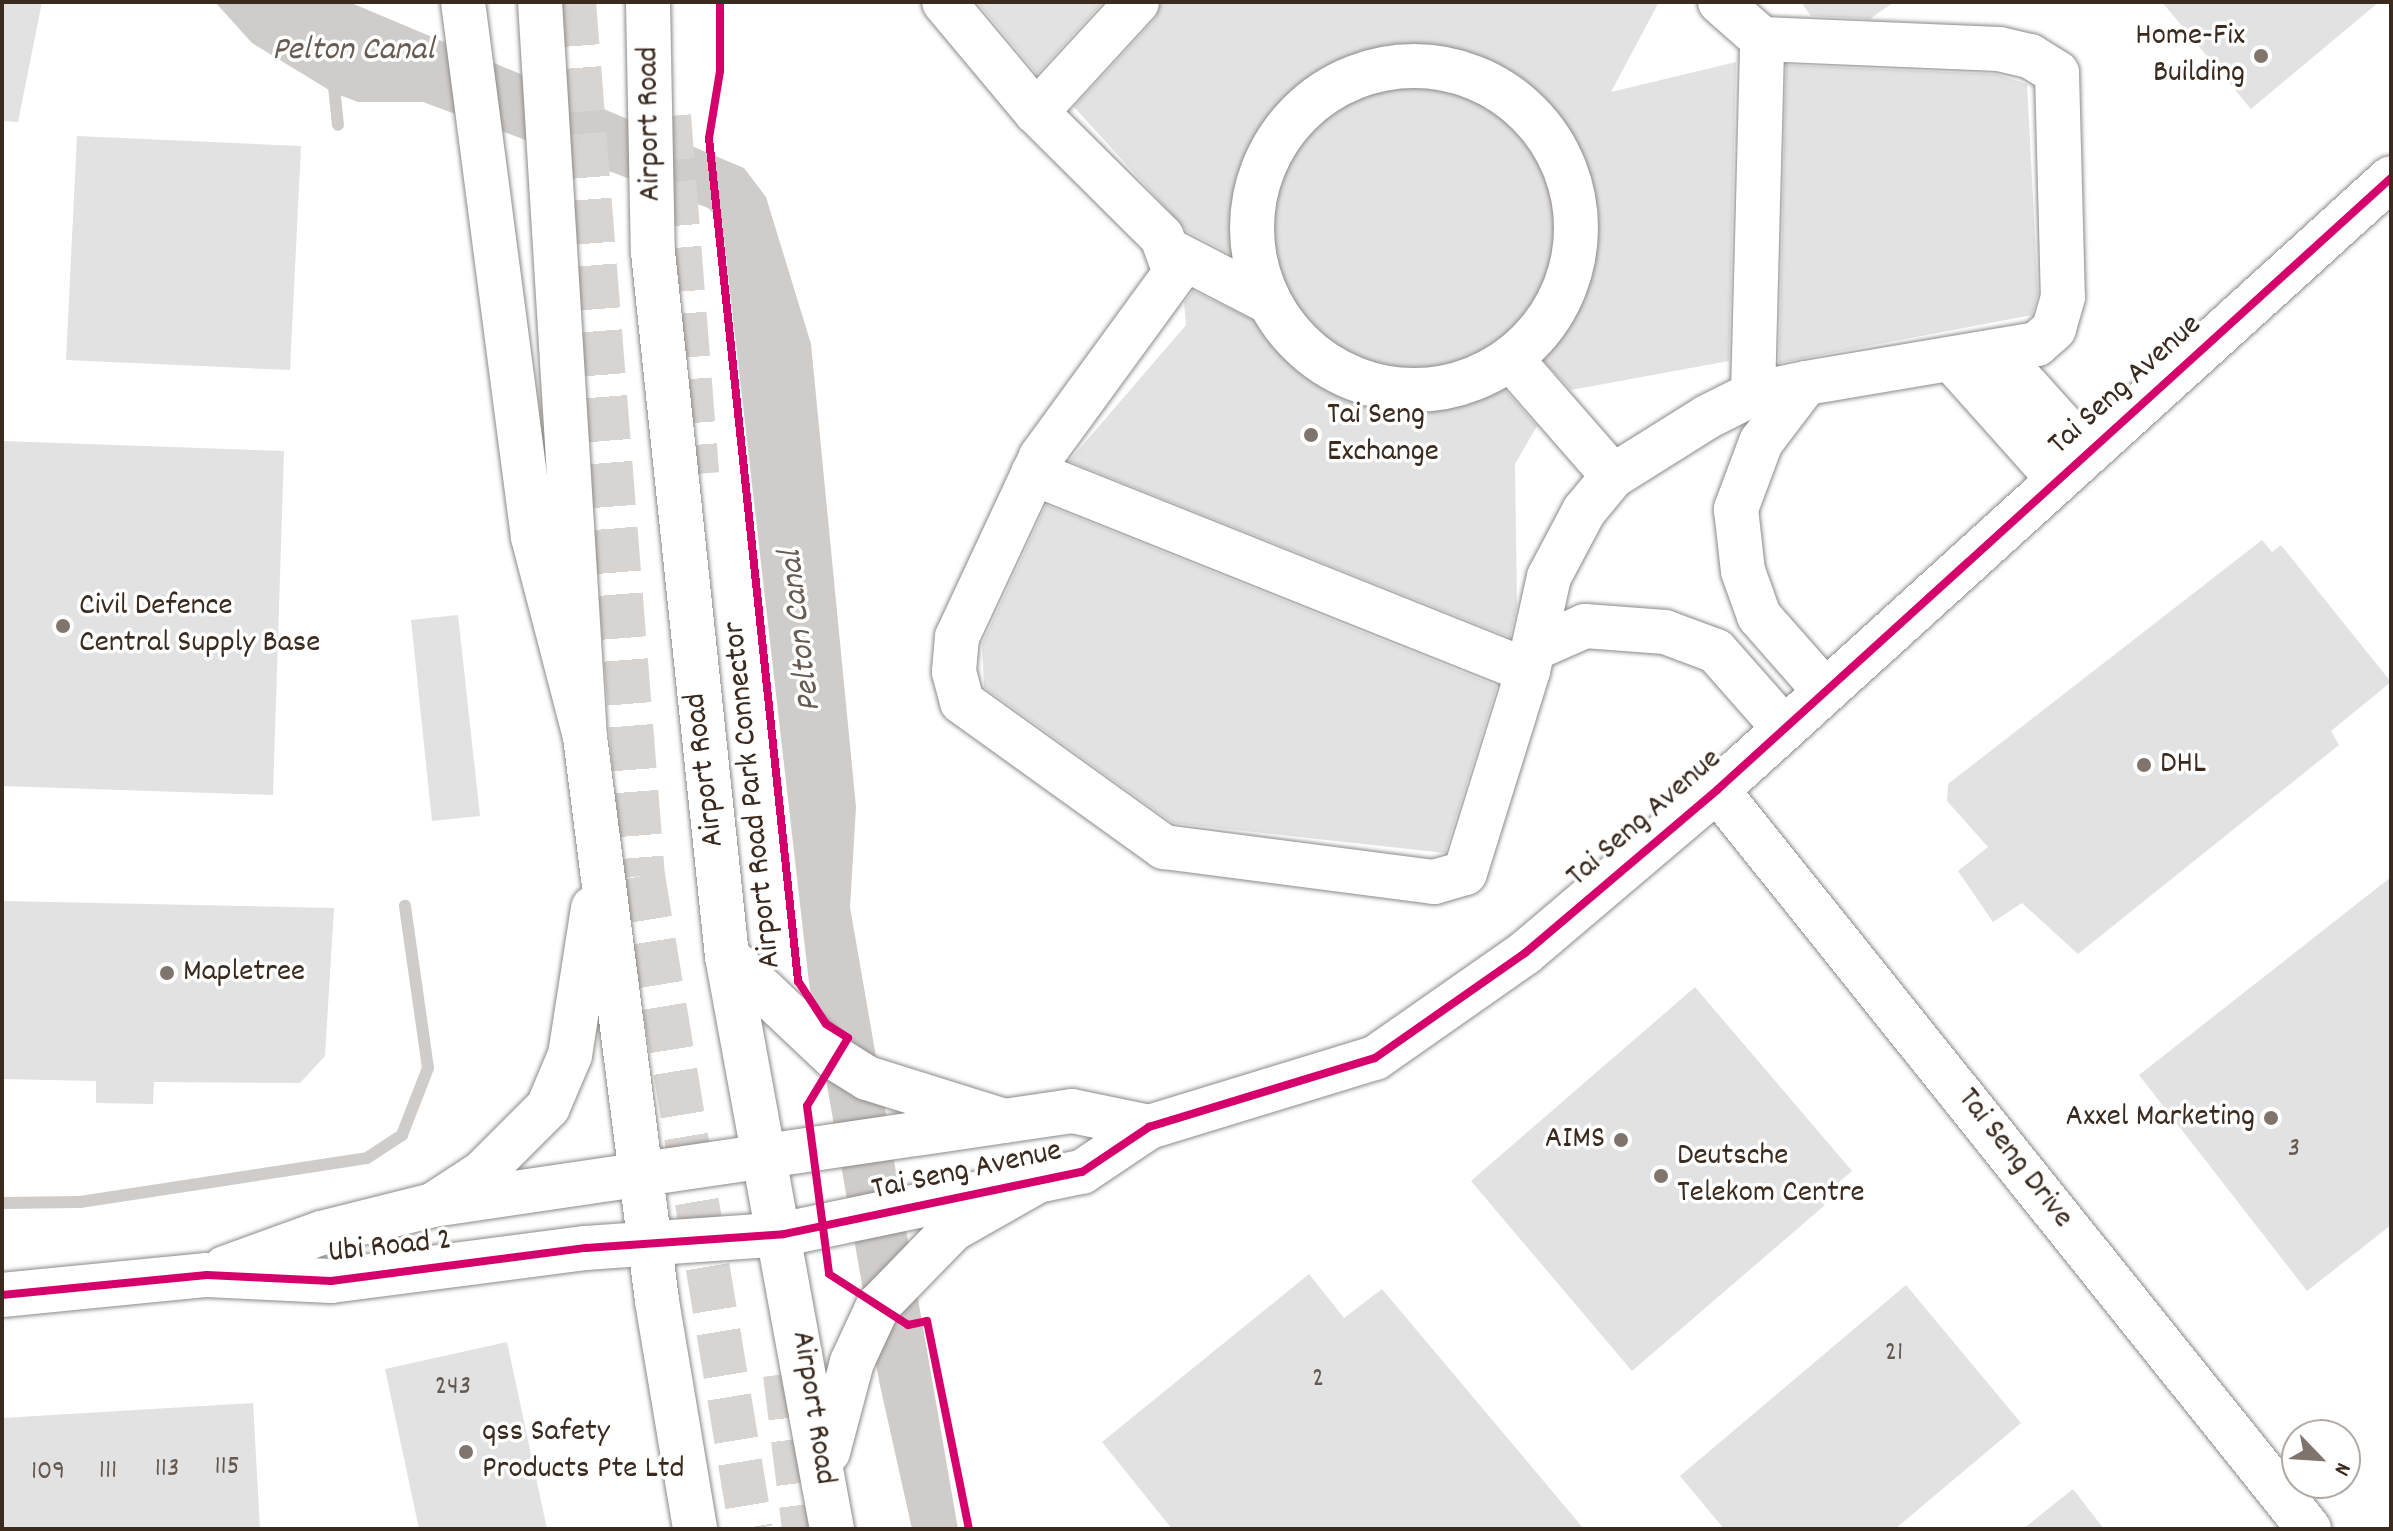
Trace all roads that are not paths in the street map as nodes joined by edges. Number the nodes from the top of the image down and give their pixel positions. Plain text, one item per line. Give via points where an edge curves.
1 (463, 2) edge
2 (540, 2) edge
3 (648, 2) edge
4 (944, 2) edge
5 (1137, 2) edge
6 (1720, 2) edge
7 (1762, 39) junction
8 (1036, 112) junction
9 (2391, 178) edge
10 (1174, 253) junction
11 (1267, 301) junction
12 (1996, 352) junction
13 (1511, 359) junction
14 (1953, 361) junction
15 (1806, 383) junction
16 (1753, 394) junction
17 (2073, 466) junction
18 (1033, 473) junction
19 (1613, 476) junction
20 (1531, 659) junction
21 (1825, 691) junction
22 (1784, 728) junction
23 (585, 737) junction
24 (1717, 790) junction
25 (600, 861) junction
26 (727, 956) junction
27 (1004, 1121) junction
28 (1149, 1127) junction
29 (768, 1159) junction
30 (640, 1178) junction
31 (1036, 1182) junction
32 (433, 1205) junction
33 (784, 1234) junction
34 (649, 1243) junction
35 (207, 1275) junction
36 (2, 1295) edge
37 (823, 1476) junction
38 (695, 1529) edge
39 (832, 1529) edge
40 (2309, 1529) edge

1 - 23 main road via 533,537
2 - 23 main road
3 - 26 main road, Airport Road via 653,252
4 - 8 main road
5 - 8 main road
6 - 7 main road
7 - 12 main road via 1999,49 2057,73 2063,297 2054,329 2037,344
7 - 16 main road
8 - 10 main road
9 - 17 main road, Tai Seng Avenue
10 - 11 main road
10 - 18 main road via 1167,291
11 - 13 main road via 1306,350 1374,386 1452,386
11 - 13 main road via 1252,236 1257,185 1278,138 1311,101 1355,75 1405,63 1455,69 1501,88 1539,122 1566,165 1577,214 1573,265 1534,338
12 - 14 main road
12 - 17 main road
13 - 19 main road
14 - 15 main road
14 - 17 main road
15 - 16 main road
15 - 21 main road via 1761,442 1736,509 1743,571 1759,616
16 - 19 main road
17 - 21 main road, Tai Seng Avenue
18 - 20 main road
18 - 20 main road via 957,637 954,672 962,702 1164,847 1434,882 1465,873
19 - 20 main road via 1549,577
20 - 22 main road via 1585,626 1665,632 1716,651
21 - 22 main road, Tai Seng Avenue
22 - 24 main road, Tai Seng Avenue
23 - 25 main road
24 - 28 main road, Tai Seng Avenue via 1525,953 1375,1058
24 - 40 main road, Tai Seng Drive
25 - 30 main road
25 - 32 main road via 570,1055 548,1107 482,1173
26 - 27 main road via 835,1058 867,1078
26 - 29 main road, Airport Road
27 - 28 main road, Tai Seng Avenue via 1072,1111
27 - 29 main road, Tai Seng Avenue
28 - 31 main road, Tai Seng Avenue via 1082,1172
29 - 30 main road, Ubi Road 2
29 - 33 main road, Airport Road
30 - 32 main road, Ubi Road 2
30 - 34 main road
31 - 33 main road, Tai Seng Avenue
31 - 37 main road via 953,1229 878,1306 840,1400
32 - 35 main road, Ubi Road 2 via 321,1233
33 - 34 main road, Ubi Road 2
33 - 37 main road, Airport Road
34 - 35 main road, Ubi Road 2 via 331,1281
34 - 38 main road
35 - 36 main road, Ubi Road 2
37 - 39 main road, Airport Road

